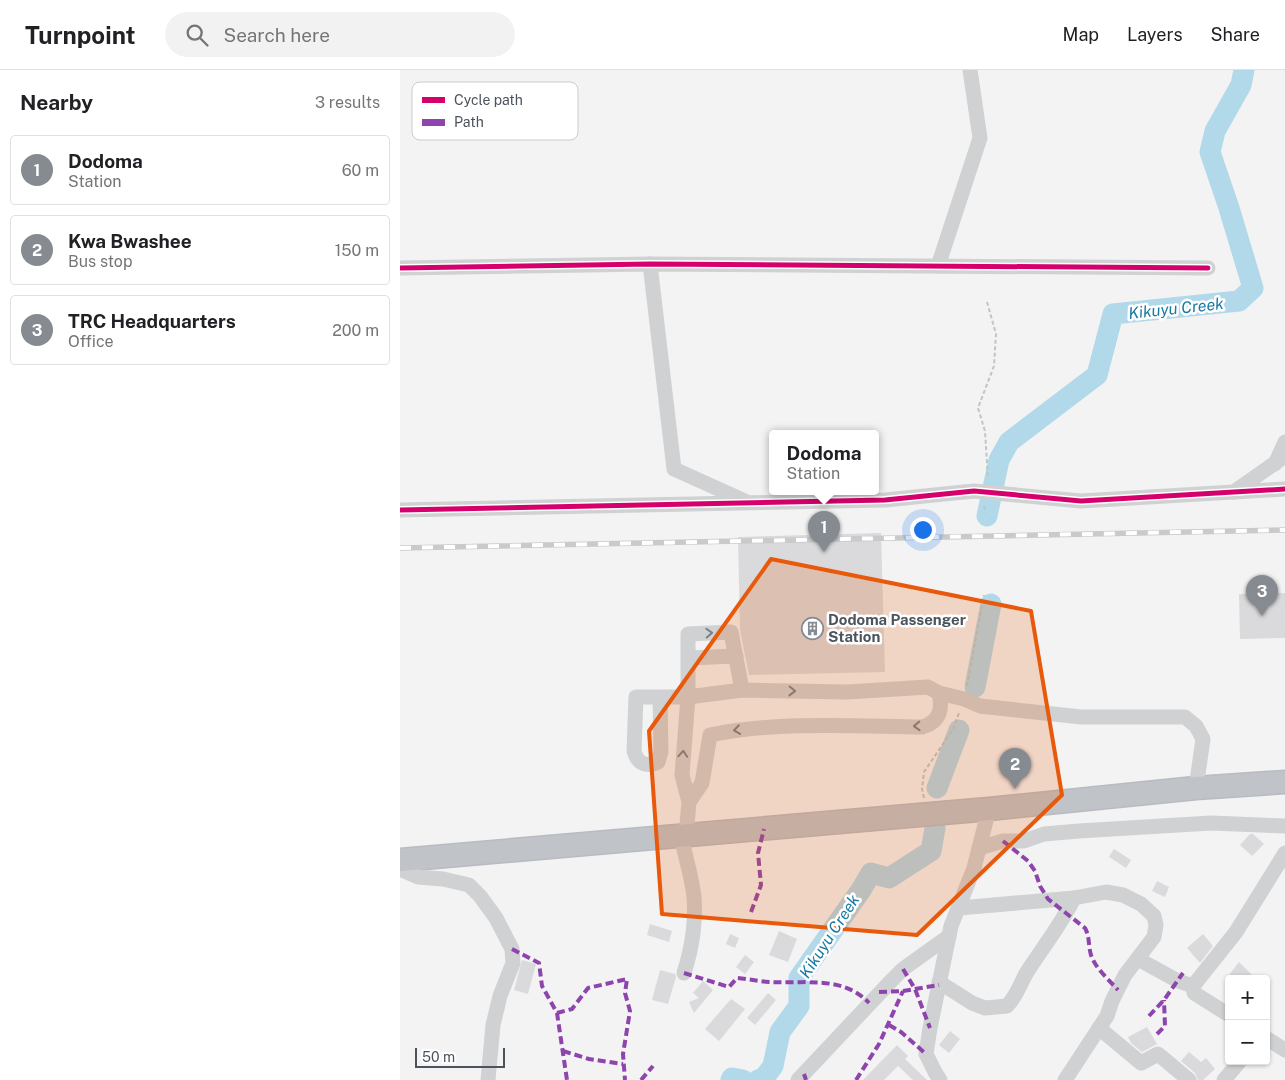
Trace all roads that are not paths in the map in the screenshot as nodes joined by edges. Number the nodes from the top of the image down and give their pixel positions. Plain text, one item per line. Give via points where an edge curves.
1 (970, 70) edge
2 (650, 264) junction
3 (938, 266) junction
4 (400, 268) edge
5 (1208, 268) dead end
6 (1285, 442) edge
7 (1281, 459) edge
8 (1285, 489) edge
9 (1264, 491) junction
10 (1234, 492) junction
11 (749, 503) junction
12 (400, 510) edge
13 (736, 656) junction
14 (689, 658) junction
15 (742, 690) junction
16 (939, 693) junction
17 (660, 696) dead end
18 (688, 696) junction
19 (1285, 782) edge
20 (1196, 788) junction
21 (689, 802) junction
22 (989, 809) junction
23 (1285, 826) edge
24 (683, 836) junction
25 (979, 848) junction
26 (1285, 852) edge
27 (400, 860) edge
28 (400, 869) edge
29 (1074, 898) junction
30 (959, 908) junction
31 (949, 936) junction
32 (1138, 959) junction
33 (684, 973) dead end
34 (940, 982) junction
35 (1193, 986) junction
36 (1225, 1012) edge
37 (1099, 1028) junction
38 (1270, 1041) edge
39 (1285, 1050) edge
40 (1237, 1065) edge
41 (488, 1080) edge
42 (798, 1080) edge
43 (940, 1080) edge
44 (1065, 1080) edge
45 (1189, 1080) edge
46 (1224, 1080) edge

1 - 3 street via 980,138
2 - 3 street
2 - 4 street
2 - 11 street via 674,469
3 - 5 street
6 - 7 street
7 - 9 street
7 - 10 street
8 - 9 street
9 - 10 street
10 - 11 street via 1081,500 974,491 885,500
11 - 12 street
13 - 14 street
14 -> 13 street via 688,634 731,632
13 - 15 street
14 - 18 street
15 -> 16 street via 846,692 928,687
15 - 18 street
16 - 20 street via 980,706 1081,717 1185,717 1196,726 1203,739
16 -> 21 street via 939,715 931,724 922,727 828,725 738,730 710,735 702,783
17 - 18 street
21 -> 18 street via 682,775
19 - 20 highway
20 - 22 highway
21 - 24 street
22 - 24 highway
22 - 25 street
23 - 25 street via 1211,823 1079,831 1044,834 1024,841 1003,841
24 - 27 highway
24 - 33 street via 694,896 694,927
25 - 30 street
26 - 35 street via 1236,932
28 - 41 street via 418,877 468,885 496,918 512,949 513,963 492,1025
29 - 30 street
29 - 32 street via 1106,892 1123,895 1141,904 1154,916 1156,931
29 - 34 street via 1025,975 1019,992 1007,1006 986,1008 972,1003
30 - 31 street
31 - 34 street
31 - 42 street via 903,969
32 - 35 street
32 - 37 street via 1125,975
34 - 43 street via 926,1054
35 - 36 street via 1194,993
37 - 44 street
37 - 45 street via 1141,1063 1158,1054
38 - 39 street
40 - 46 street

